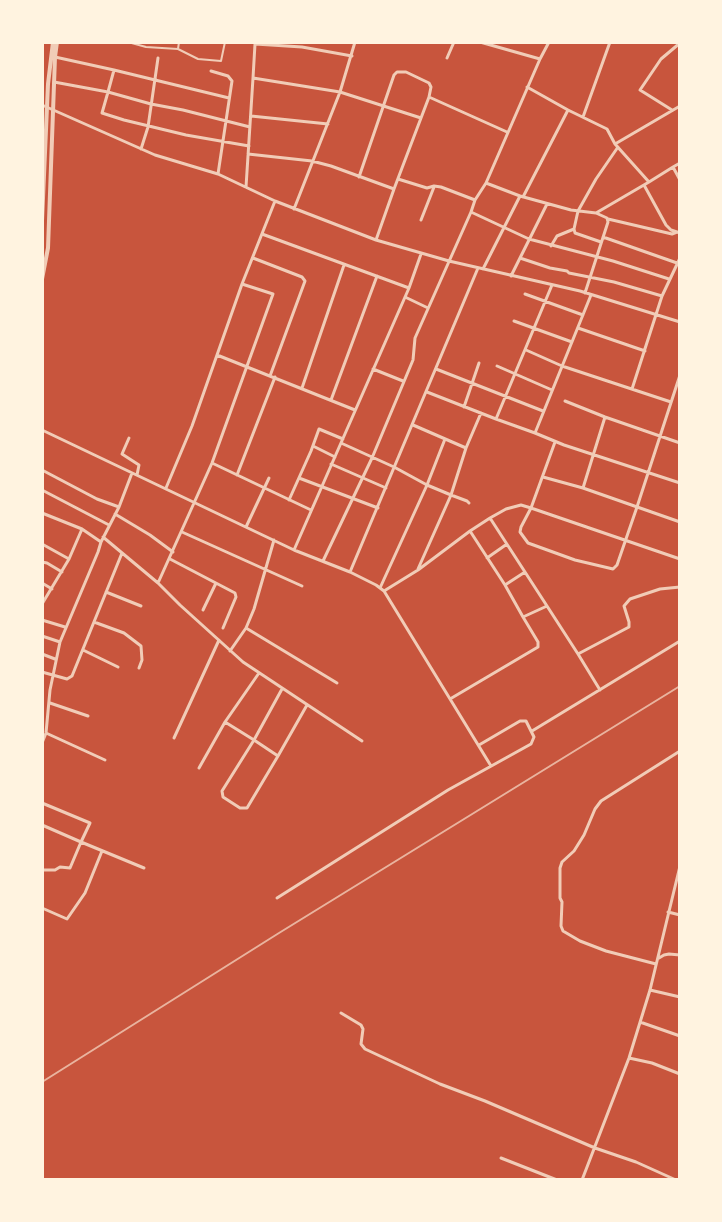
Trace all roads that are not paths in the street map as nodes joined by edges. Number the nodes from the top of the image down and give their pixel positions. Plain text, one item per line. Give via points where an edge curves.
1 (53, 42) edge
2 (57, 42) edge
3 (128, 42) edge
4 (147, 42) edge
5 (179, 42) edge
6 (225, 42) edge
7 (355, 42) edge
8 (454, 42) edge
9 (480, 42) edge
10 (549, 42) edge
11 (610, 42) edge
12 (255, 43) edge
13 (680, 43) edge
14 (146, 47) junction
15 (178, 49) junction
16 (352, 56) junction
17 (55, 57) junction
18 (158, 58) dead end
19 (447, 58) dead end
20 (540, 59) junction
21 (114, 70) junction
22 (211, 71) dead end
23 (252, 78) junction
24 (154, 80) junction
25 (54, 82) junction
26 (528, 87) junction
27 (108, 92) junction
28 (340, 92) junction
29 (429, 97) junction
30 (229, 98) junction
31 (151, 104) junction
32 (45, 105) edge
33 (680, 106) edge
34 (384, 107) junction
35 (53, 109) junction
36 (568, 110) junction
37 (672, 110) junction
38 (251, 116) junction
39 (582, 117) junction
40 (421, 118) junction
41 (226, 122) junction
42 (328, 124) junction
43 (148, 127) junction
44 (250, 127) junction
45 (508, 132) junction
46 (223, 142) junction
47 (615, 144) junction
48 (249, 146) junction
49 (618, 147) junction
50 (141, 149) junction
51 (248, 154) junction
52 (312, 161) junction
53 (680, 163) edge
54 (673, 167) junction
55 (218, 174) junction
56 (359, 176) junction
57 (398, 179) junction
58 (680, 180) edge
59 (649, 182) junction
60 (486, 183) junction
61 (644, 185) junction
62 (434, 186) junction
63 (246, 187) junction
64 (394, 189) junction
65 (522, 197) junction
66 (475, 200) junction
67 (275, 201) junction
68 (43, 204) edge
69 (547, 204) junction
70 (294, 209) junction
71 (578, 211) junction
72 (471, 212) junction
73 (596, 213) junction
74 (608, 218) junction
75 (421, 220) dead end
76 (42, 221) edge
77 (503, 228) junction
78 (574, 229) junction
79 (678, 233) edge
80 (262, 234) junction
81 (603, 237) junction
82 (529, 239) junction
83 (376, 240) junction
84 (601, 242) junction
85 (551, 246) junction
86 (422, 254) junction
87 (596, 256) junction
88 (252, 258) junction
89 (520, 258) junction
90 (680, 258) edge
91 (449, 261) junction
92 (677, 263) junction
93 (42, 265) edge
94 (344, 265) junction
95 (478, 268) junction
96 (483, 269) junction
97 (43, 272) edge
98 (377, 276) junction
99 (511, 276) junction
100 (589, 277) junction
101 (42, 280) edge
102 (669, 280) junction
103 (242, 284) junction
104 (552, 284) junction
105 (409, 288) junction
106 (584, 293) junction
107 (525, 294) dead end
108 (591, 295) junction
109 (662, 296) junction
110 (405, 297) junction
111 (545, 301) junction
112 (428, 308) junction
113 (657, 314) junction
114 (583, 315) junction
115 (514, 321) dead end
116 (680, 322) edge
117 (534, 328) junction
118 (578, 328) junction
119 (572, 342) junction
120 (525, 350) junction
121 (645, 351) junction
122 (218, 355) junction
123 (479, 363) dead end
124 (497, 366) dead end
125 (562, 366) junction
126 (247, 367) junction
127 (373, 369) junction
128 (436, 369) junction
129 (515, 374) junction
130 (680, 375) edge
131 (270, 376) junction
132 (275, 377) junction
133 (404, 381) junction
134 (472, 384) junction
135 (302, 388) junction
136 (632, 389) junction
137 (552, 390) junction
138 (427, 392) junction
139 (506, 396) junction
140 (331, 400) junction
141 (565, 401) dead end
142 (671, 402) junction
143 (464, 406) junction
144 (356, 410) junction
145 (542, 411) junction
146 (481, 413) junction
147 (605, 417) junction
148 (496, 420) junction
149 (413, 425) junction
150 (42, 430) edge
151 (535, 433) junction
152 (659, 436) junction
153 (129, 438) dead end
154 (445, 439) junction
155 (342, 441) junction
156 (556, 442) junction
157 (680, 442) edge
158 (313, 446) junction
159 (466, 448) junction
160 (593, 454) junction
161 (335, 457) junction
162 (372, 458) junction
163 (212, 463) junction
164 (331, 464) junction
165 (394, 467) junction
166 (42, 470) edge
167 (132, 473) junction
168 (648, 473) junction
169 (137, 475) junction
170 (237, 475) junction
171 (542, 477) junction
172 (268, 478) dead end
173 (299, 478) junction
174 (362, 478) junction
175 (680, 483) edge
176 (427, 485) junction
177 (321, 487) junction
178 (166, 488) junction
179 (264, 488) junction
180 (386, 488) junction
181 (583, 488) junction
182 (42, 490) edge
183 (451, 495) junction
184 (352, 498) junction
185 (289, 500) junction
186 (195, 502) junction
187 (469, 503) dead end
188 (119, 506) junction
189 (637, 507) junction
190 (378, 508) junction
191 (531, 508) junction
192 (311, 510) junction
193 (42, 513) edge
194 (115, 514) junction
195 (490, 518) junction
196 (680, 522) edge
197 (109, 526) junction
198 (246, 527) junction
199 (82, 530) junction
200 (470, 531) junction
201 (182, 532) junction
202 (103, 537) junction
203 (274, 540) junction
204 (101, 542) junction
205 (625, 542) junction
206 (42, 544) edge
207 (507, 544) junction
208 (294, 550) junction
209 (173, 552) junction
210 (122, 553) junction
211 (487, 558) junction
212 (69, 559) junction
213 (170, 559) junction
214 (680, 559) edge
215 (323, 561) junction
216 (42, 562) edge
217 (265, 569) junction
218 (418, 570) junction
219 (62, 572) junction
220 (350, 572) junction
221 (525, 572) junction
222 (42, 583) edge
223 (158, 583) junction
224 (216, 583) junction
225 (505, 585) junction
226 (302, 586) dead end
227 (680, 586) edge
228 (380, 588) junction
229 (52, 589) junction
230 (384, 591) junction
231 (106, 592) junction
232 (42, 604) edge
233 (140, 606) dead end
234 (547, 606) junction
235 (203, 610) dead end
236 (523, 617) junction
237 (42, 620) edge
238 (94, 622) junction
239 (64, 627) junction
240 (223, 628) dead end
241 (246, 628) junction
242 (42, 636) edge
243 (219, 640) junction
244 (680, 641) edge
245 (60, 642) junction
246 (83, 650) junction
247 (230, 651) junction
248 (42, 654) edge
249 (578, 654) junction
250 (55, 659) junction
251 (118, 666) dead end
252 (139, 668) dead end
253 (42, 672) edge
254 (259, 673) junction
255 (53, 676) junction
256 (336, 683) dead end
257 (282, 688) junction
258 (600, 690) junction
259 (450, 699) junction
260 (50, 703) junction
261 (307, 706) junction
262 (88, 716) dead end
263 (226, 722) junction
264 (532, 731) junction
265 (46, 734) junction
266 (174, 738) dead end
267 (254, 740) junction
268 (362, 741) dead end
269 (42, 743) edge
270 (479, 745) junction
271 (680, 751) edge
272 (278, 756) junction
273 (105, 760) dead end
274 (491, 766) junction
275 (199, 768) dead end
276 (42, 803) edge
277 (42, 825) edge
278 (81, 842) junction
279 (102, 851) junction
280 (680, 866) edge
281 (144, 868) dead end
282 (42, 870) edge
283 (278, 898) dead end
284 (42, 908) edge
285 (668, 912) junction
286 (680, 915) edge
287 (680, 955) edge
288 (658, 960) junction
289 (656, 964) junction
290 (650, 990) junction
291 (680, 997) edge
292 (341, 1013) dead end
293 (640, 1022) junction
294 (680, 1036) edge
295 (629, 1058) junction
296 (680, 1074) edge
297 (595, 1148) junction
298 (501, 1158) dead end
299 (557, 1180) edge
300 (582, 1180) edge
301 (676, 1180) edge

1 - 32 street
2 - 17 street
3 - 14 lane
4 - 14 lane
5 - 15 lane
6 - 15 lane via 221,61 198,60
7 - 16 street
8 - 19 street
9 - 20 street
10 - 20 street
11 - 39 street
12 - 16 street
12 - 23 street
13 - 37 street via 662,59 640,90
14 - 15 lane
16 - 28 street
17 - 21 street
17 - 25 street
18 - 24 street
20 - 26 street
21 - 24 street
21 - 27 street
22 - 30 street via 230,77
23 - 28 street
23 - 38 street
24 - 30 street
24 - 31 street
25 - 27 street
25 - 35 street
26 - 36 street
26 - 45 street
27 - 31 street
27 - 43 street via 102,113
28 - 34 street
28 - 42 street
29 - 34 street via 429,83 400,71 394,75
29 - 40 street
29 - 45 street
30 - 41 street
31 - 41 street
31 - 43 street
32 - 35 street
32 - 68 street
33 - 37 street
34 - 40 street
34 - 56 street
35 - 50 street
35 - 97 street via 48,248
36 - 39 street
36 - 65 street
37 - 47 street
38 - 42 street
38 - 44 street
39 - 47 street via 606,129
40 - 57 street
41 - 44 street
41 - 46 street
42 - 52 street
43 - 46 street
43 - 50 street
44 - 48 street
45 - 60 street
46 - 48 street
46 - 55 street
47 - 49 street
48 - 51 street
49 - 59 street
49 - 71 street
50 - 55 street
51 - 52 street
51 - 63 street
52 - 56 street
52 - 70 street
53 - 54 street
54 - 58 street
54 - 59 street
55 - 63 street
56 - 64 street
57 - 62 street via 427,188
57 - 64 street
59 - 61 street
60 - 65 street
60 - 66 street
61 - 73 street
61 - 79 street via 666,225
62 - 66 street
62 - 75 street
63 - 67 street
64 - 83 street
65 - 69 street
65 - 77 street
66 - 72 street
67 - 70 street
67 - 80 street
68 - 76 street
69 - 71 street
69 - 82 street
70 - 83 street
71 - 73 street
71 - 78 street
72 - 77 street
72 - 91 street
73 - 74 street
74 - 79 street
74 - 81 street
77 - 82 street
77 - 96 street
78 - 84 street
78 - 85 street via 557,236
80 - 88 street
80 - 94 street
81 - 84 street
81 - 92 street
82 - 85 street
82 - 89 street
83 - 86 street
84 - 87 street
85 - 87 street
86 - 91 street
86 - 105 street
87 - 100 street
87 - 102 street
88 - 103 street
88 - 131 street via 305,281
89 - 99 street
89 - 100 street
90 - 92 street
91 - 95 street
91 - 112 street
92 - 102 street
93 - 97 street
94 - 98 street
94 - 135 street
95 - 96 street
95 - 128 street
96 - 99 street
97 - 101 street
98 - 105 street
98 - 140 street
99 - 104 street
100 - 106 street
100 - 109 street
102 - 109 street
103 - 122 street
103 - 126 street via 273,294
104 - 106 street
104 - 111 street
105 - 110 street
106 - 108 street
107 - 111 street
108 - 113 street
108 - 114 street
109 - 113 street
110 - 112 street
110 - 127 street
111 - 114 street
111 - 117 street
112 - 133 street via 415,338 414,354
113 - 116 street
113 - 121 street
114 - 118 street
115 - 117 street
117 - 119 street
117 - 120 street
118 - 119 street
118 - 121 street
119 - 125 street
120 - 125 street
120 - 129 street
121 - 136 street
122 - 126 street
122 - 178 street
123 - 134 street
124 - 129 street
125 - 136 street
125 - 137 street
126 - 131 street
126 - 163 street
127 - 133 street
127 - 144 street
128 - 134 street
128 - 138 street
129 - 137 street
129 - 139 street
130 - 142 street
131 - 132 street
132 - 135 street
132 - 170 street
133 - 162 street
134 - 139 street
134 - 143 street
135 - 140 street
136 - 142 street
137 - 145 street
138 - 143 street
138 - 149 street
139 - 145 street
139 - 148 street
140 - 144 street
141 - 147 street
142 - 152 street
143 - 146 street
144 - 155 street
145 - 151 street
146 - 148 street
146 - 159 street
147 - 152 street
147 - 160 street
148 - 151 street
149 - 154 street
149 - 165 street
150 - 167 street
151 - 156 street
152 - 157 street
152 - 168 street
153 - 169 street via 122,454 139,465
154 - 159 street
154 - 176 street
155 - 158 street via 319,428
155 - 161 street
155 - 162 street
156 - 160 street
156 - 171 street
158 - 161 street
158 - 173 street
159 - 183 street
160 - 168 street
160 - 181 street
161 - 164 street
162 - 165 street
162 - 174 street
163 - 170 street
163 - 186 street
164 - 174 street
164 - 177 street
165 - 176 street
165 - 180 street
166 - 188 street via 97,499
167 - 169 street
167 - 188 street
168 - 175 street
168 - 189 street
169 - 178 street
170 - 179 street
171 - 181 street
171 - 191 street
172 - 179 street
173 - 177 street
173 - 185 street
174 - 180 street
174 - 184 street
176 - 183 street
176 - 228 street
177 - 184 street
177 - 192 street
178 - 186 street
179 - 185 street
179 - 198 street
180 - 190 street
181 - 189 street
182 - 197 street
183 - 187 street
183 - 218 street
184 - 190 street
184 - 215 street
185 - 192 street
186 - 198 street
186 - 201 street
188 - 194 street
189 - 196 street
189 - 205 street
190 - 220 street
191 - 195 street via 516,506
191 - 205 street
191 - 205 street via 520,532 528,543 543,549 613,569
192 - 208 street
193 - 199 street
194 - 197 street
194 - 209 street
195 - 200 street
195 - 207 street
197 - 202 street
198 - 203 street
199 - 204 street
199 - 212 street
200 - 211 street
200 - 218 street
201 - 209 street
201 - 217 street
202 - 204 street
202 - 210 street
203 - 208 street
203 - 217 street
204 - 239 street
205 - 214 street
206 - 212 street
207 - 211 street
207 - 221 street
208 - 215 street
209 - 213 street
210 - 223 street
210 - 231 street
211 - 225 street
212 - 219 street
213 - 223 street
213 - 224 street
215 - 220 street
216 - 219 street
217 - 226 street
217 - 241 street
218 - 230 street
219 - 229 street
220 - 228 street
221 - 225 street
221 - 234 street
222 - 229 street
223 - 243 street
224 - 235 street
224 - 240 street via 236,595
225 - 236 street
227 - 249 street via 630,599 624,606 628,627
228 - 230 street
229 - 232 street
230 - 259 street
231 - 233 street
231 - 238 street
234 - 236 street
234 - 249 street
236 - 259 street via 538,647
237 - 239 street
238 - 246 street
238 - 252 street via 124,633 141,646
239 - 245 street
241 - 247 street
241 - 256 street
242 - 245 street
243 - 247 street
243 - 266 street
244 - 258 street
245 - 250 street
246 - 251 street
246 - 255 street via 71,678
247 - 254 street
248 - 250 street
249 - 258 street
250 - 255 street
253 - 255 street
254 - 257 street
254 - 263 street
255 - 260 street
257 - 261 street
257 - 267 street
258 - 264 street
259 - 270 street
260 - 262 street
260 - 265 street
261 - 268 street
261 - 272 street
263 - 267 street
263 - 275 street
264 - 270 street via 526,722 520,721
264 - 274 street via 531,744
265 - 269 street
265 - 273 street
267 - 272 street
267 - 272 street via 222,791 223,797 244,808 249,806
270 - 274 street
271 - 289 street via 601,801 584,835 560,868 563,931 606,951
274 - 283 street
276 - 278 street via 90,823
277 - 278 street
278 - 279 street
278 - 282 street via 70,868
279 - 281 street
279 - 284 street via 85,893 67,919
280 - 285 street
285 - 286 street
285 - 288 street
287 - 288 street via 664,955
288 - 289 street
289 - 290 street
290 - 291 street
290 - 293 street
292 - 297 street via 361,1025 361,1044 365,1049
293 - 294 street
293 - 295 street
295 - 296 street
295 - 297 street
297 - 300 street
297 - 301 street
298 - 299 street

